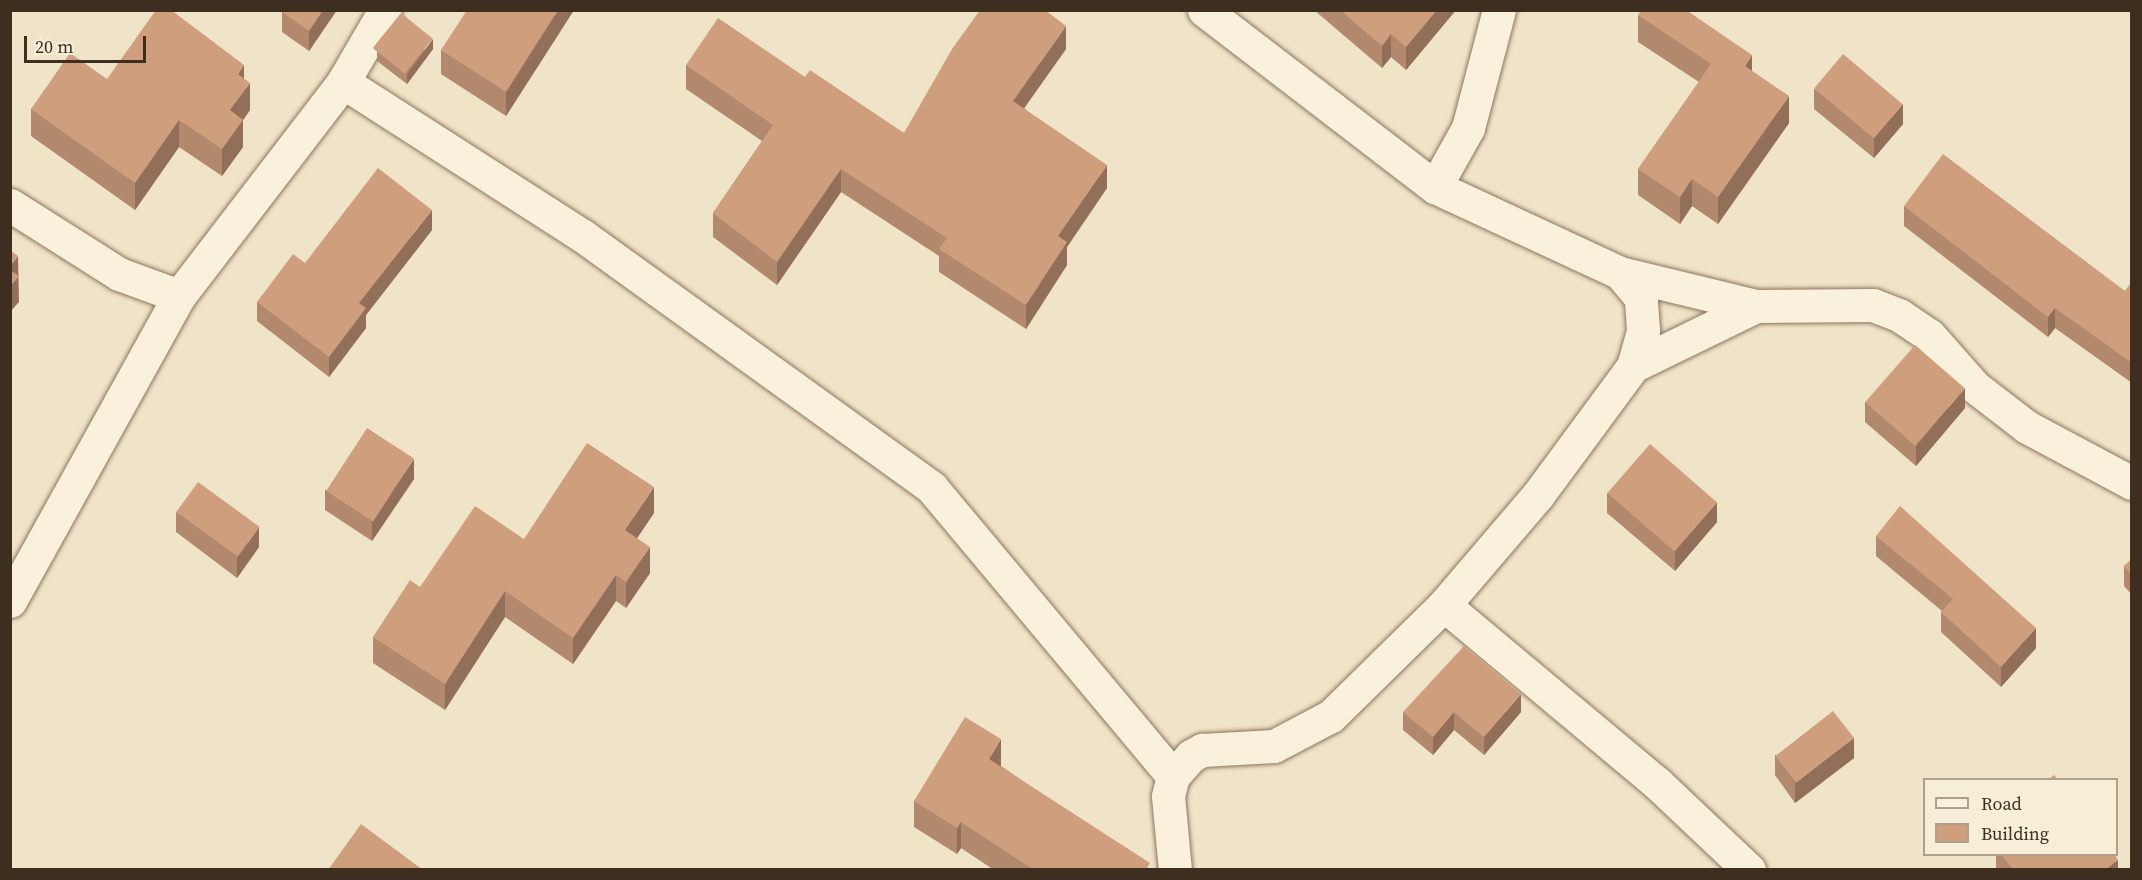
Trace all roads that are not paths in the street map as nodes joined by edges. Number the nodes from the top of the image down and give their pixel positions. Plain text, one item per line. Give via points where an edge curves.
1 (385, 10) edge
2 (1204, 10) edge
3 (1499, 10) edge
4 (343, 82) junction
5 (1435, 187) junction
6 (10, 205) edge
7 (1620, 273) junction
8 (179, 296) junction
9 (1756, 306) junction
10 (1633, 366) junction
11 (2132, 483) edge
12 (10, 601) edge
13 (1444, 605) junction
14 (1173, 776) junction
15 (1175, 870) edge
16 (1749, 870) edge

1 - 4 street
2 - 5 street
3 - 5 street via 1468,128
4 - 8 street
4 - 14 street via 583,236 932,488
5 - 7 street
6 - 8 street via 119,274
7 - 9 street
7 - 10 street via 1641,298 1643,330
8 - 12 street
9 - 10 street
9 - 11 street via 1873,305 1899,315 2027,427
10 - 13 street via 1538,495
13 - 14 street via 1331,716 1274,746 1202,750
13 - 16 street via 1656,783
14 - 15 street via 1168,796

